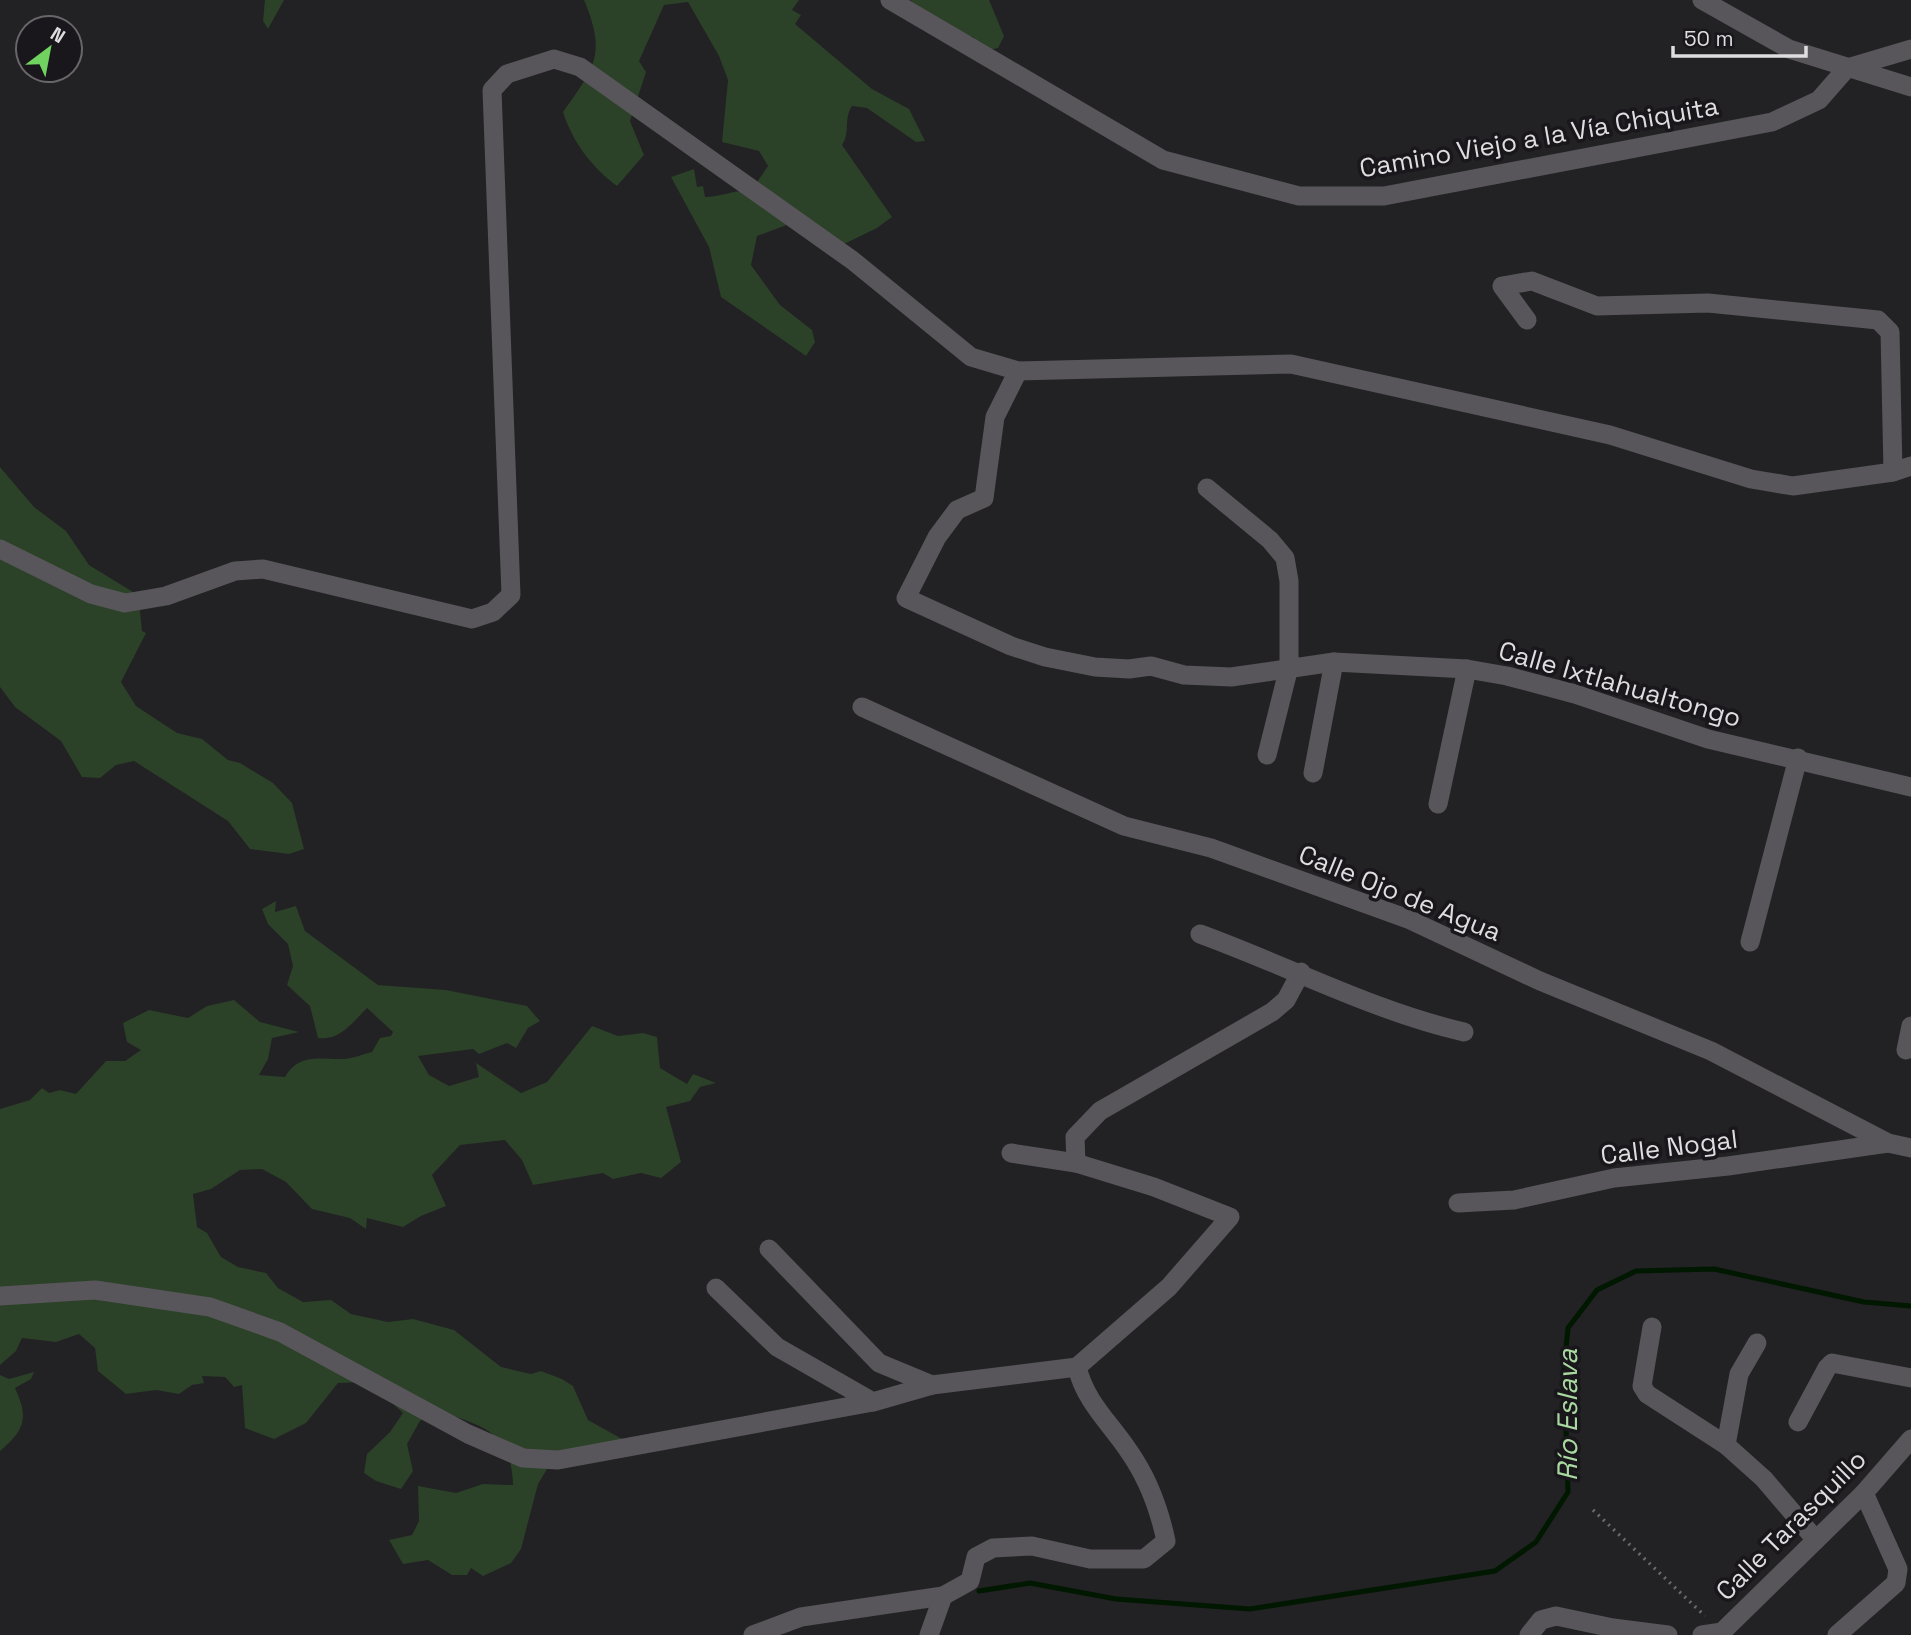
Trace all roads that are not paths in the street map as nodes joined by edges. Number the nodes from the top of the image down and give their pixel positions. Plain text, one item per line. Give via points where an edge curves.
1 (890, 0) edge
2 (1702, 0) edge
3 (1911, 49) edge
4 (1847, 68) junction
5 (1911, 87) edge
6 (1527, 320) dead end
7 (1017, 372) junction
8 (1902, 469) edge
9 (1207, 488) dead end
10 (0, 549) edge
11 (1334, 662) junction
12 (1289, 667) junction
13 (1467, 669) junction
14 (862, 707) dead end
15 (1267, 755) dead end
16 (1798, 758) junction
17 (1313, 773) dead end
18 (1911, 787) edge
19 (1438, 804) dead end
20 (1200, 934) dead end
21 (1750, 942) dead end
22 (1301, 972) junction
23 (1911, 1026) edge
24 (1464, 1032) dead end
25 (1906, 1050) dead end
26 (1888, 1143) junction
27 (1911, 1148) edge
28 (1012, 1153) dead end
29 (1076, 1163) junction
30 (1458, 1203) dead end
31 (769, 1249) dead end
32 (716, 1288) dead end
33 (0, 1296) edge
34 (1652, 1326) dead end
35 (1757, 1343) dead end
36 (1077, 1367) junction
37 (1911, 1378) edge
38 (932, 1385) junction
39 (873, 1402) junction
40 (1798, 1422) dead end
41 (1911, 1439) edge
42 (1727, 1445) junction
43 (1864, 1493) junction
44 (1816, 1540) junction
45 (943, 1596) junction
46 (753, 1635) edge
47 (929, 1635) edge
48 (1529, 1635) edge
49 (1668, 1635) edge
50 (1702, 1635) edge
51 (1837, 1635) edge

1 - 4 street, Camino Viejo a la Vía Chiquita via 1163,160 1299,196 1384,196 1772,122 1819,100
2 - 4 street via 1789,49
3 - 4 street
4 - 5 street
6 - 8 street via 1502,286 1532,281 1597,306 1708,303 1878,320 1890,332
7 - 8 street via 1291,364 1610,435 1751,480 1793,486
7 - 10 street via 971,357 852,260 580,67 554,59 507,74 492,90 511,595 493,612 472,619 263,569 235,572 166,596 125,603 91,594
7 - 12 street, Calle Ixtlahualtongo via 995,417 984,499 957,510 937,537 906,598 1012,646 1083,664 1129,669 1151,666 1184,675 1231,677
9 - 12 street via 1270,540 1284,558 1289,582
11 - 12 street, Calle Ixtlahualtongo
11 - 13 street, Calle Ixtlahualtongo
11 - 17 street
12 - 15 street
13 - 16 street, Calle Ixtlahualtongo via 1540,684 1708,739
13 - 19 street
14 - 26 street, Calle Ojo de Agua via 1124,825 1211,848 1408,919 1540,981 1711,1051
16 - 18 street, Calle Ixtlahualtongo
16 - 21 street
20 - 22 street
22 - 24 street via 1430,1024
22 - 29 street via 1286,1000 1272,1012 1100,1111 1075,1137
23 - 25 street
26 - 27 street, Calle Ojo de Agua
26 - 30 street, Calle Nogal via 1614,1178 1514,1200
28 - 29 street
29 - 36 street via 1230,1217 1168,1287
31 - 38 street via 879,1363
32 - 39 street via 777,1348
33 - 39 street via 95,1290 210,1307 280,1332 468,1434 523,1458 558,1460
34 - 42 street via 1642,1386 1647,1394
35 - 42 street via 1739,1374
36 - 38 street
36 - 45 street via 1083,1391 1130,1452 1159,1505 1166,1541 1144,1559 1090,1559 1031,1546 993,1548 976,1557 971,1581
37 - 40 street via 1832,1363
38 - 39 street
41 - 43 street, Calle Tarasquillo
42 - 44 street via 1764,1479
43 - 44 street, Calle Tarasquillo
43 - 51 street via 1898,1569 1896,1583
44 - 50 street, Calle Tarasquillo via 1722,1632
45 - 46 street via 801,1617
45 - 47 street
48 - 49 street via 1541,1620 1556,1616

